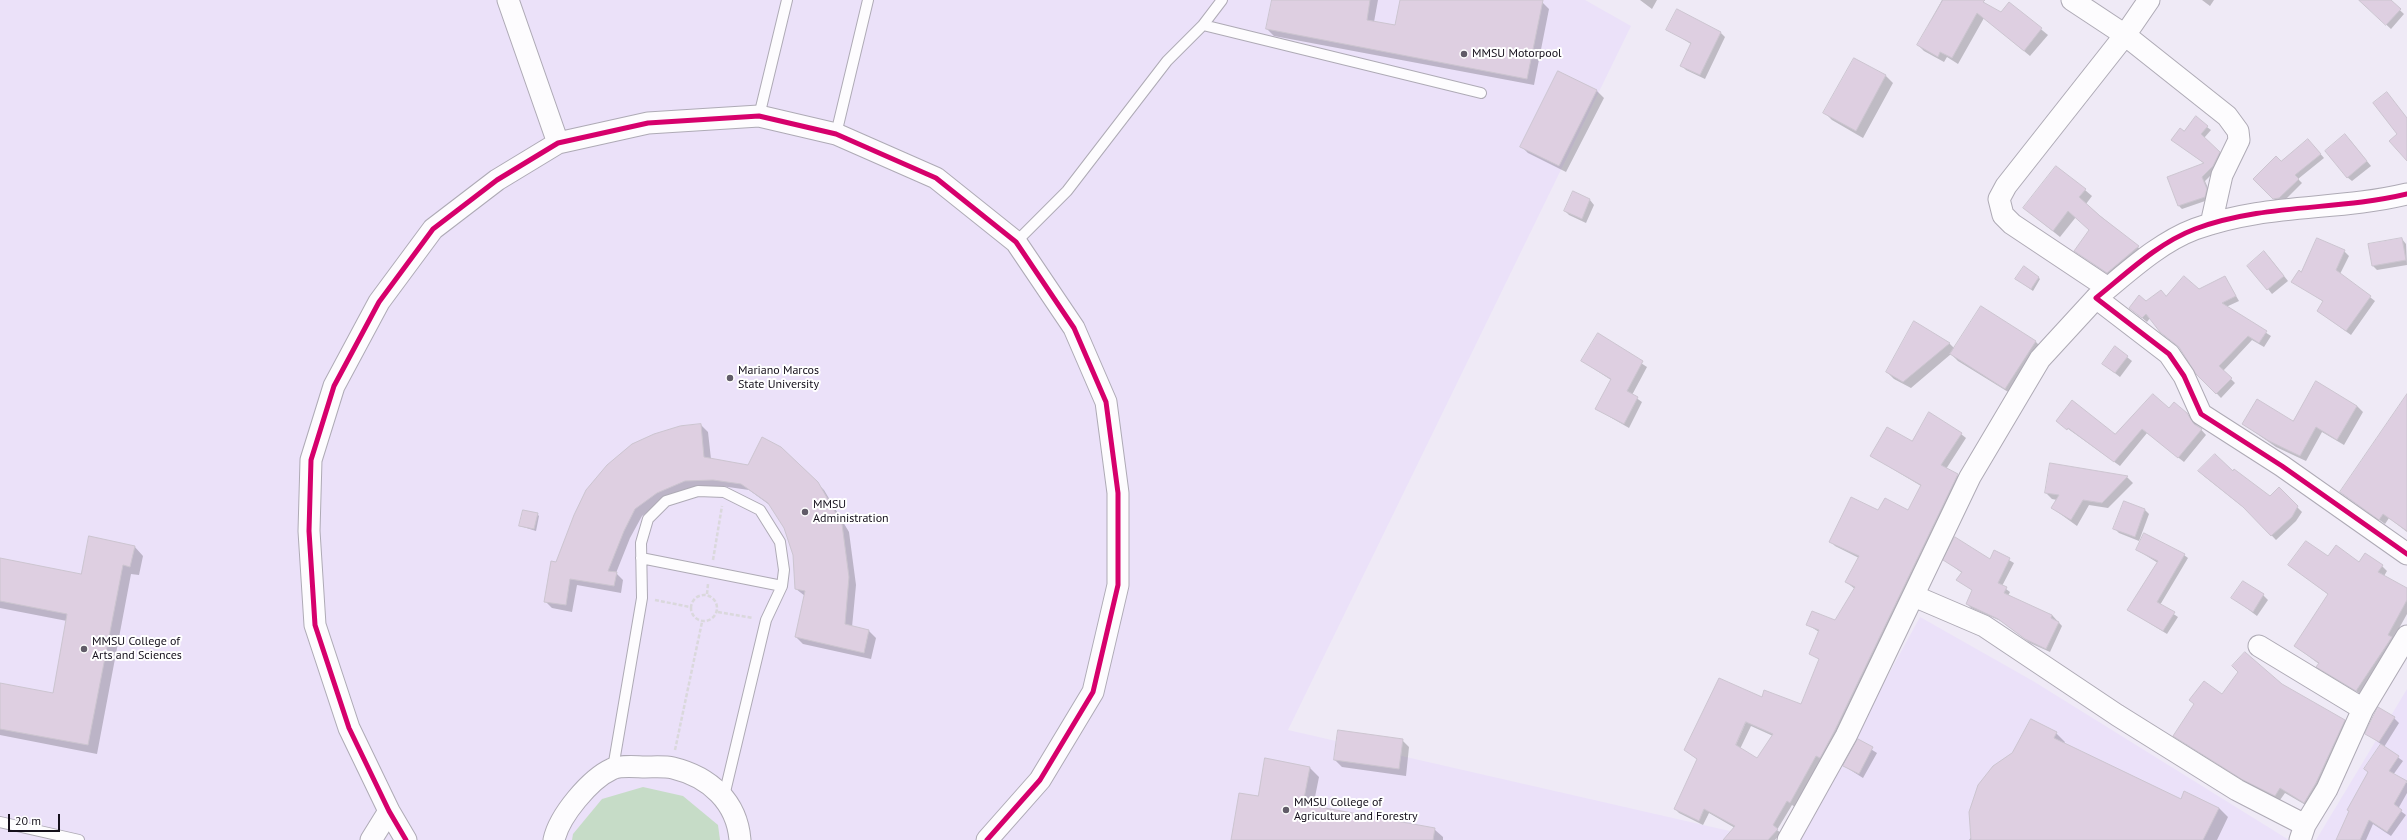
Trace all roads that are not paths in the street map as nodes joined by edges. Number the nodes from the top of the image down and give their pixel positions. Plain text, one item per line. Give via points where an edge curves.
1 (508, 0) edge
2 (786, 0) edge
3 (868, 0) edge
4 (1222, 0) edge
5 (2072, 0) edge
6 (2149, 0) edge
7 (1204, 25) junction
8 (2125, 35) junction
9 (1481, 93) dead end
10 (759, 116) junction
11 (836, 134) junction
12 (558, 143) junction
13 (2407, 194) edge
14 (2212, 224) junction
15 (1016, 242) junction
16 (2102, 293) junction
17 (2407, 554) edge
18 (641, 558) junction
19 (782, 586) junction
20 (1914, 596) junction
21 (2407, 636) edge
22 (2259, 646) dead end
23 (2363, 709) junction
24 (613, 768) junction
25 (724, 796) junction
26 (389, 811) junction
27 (0, 822) edge
28 (2302, 833) edge
29 (79, 840) edge
30 (371, 840) edge
31 (406, 840) edge
32 (554, 840) edge
33 (740, 840) edge
34 (987, 840) edge
35 (1788, 840) edge

1 - 12 street
2 - 10 lane
3 - 11 lane
4 - 7 lane
5 - 8 street
6 - 8 street
7 - 9 lane
7 - 15 lane via 1167,61 1067,191
8 - 14 street via 2227,116 2238,131 2239,140 2222,175
8 - 16 street via 2006,186 1999,199 2003,215 2012,224
10 - 11 street
10 - 12 street via 648,123
11 - 15 street via 936,178
12 - 26 street via 497,180 433,229 380,302 334,386 311,460 309,531 315,625 350,728
13 - 14 street via 2349,204 2275,210
14 - 16 street via 2194,230 2158,249
15 - 34 street via 1074,328 1106,402 1118,493 1118,585 1093,692 1040,780
16 - 17 street via 2169,354 2184,376 2201,414 2282,466
16 - 20 street via 2040,359 1970,477
18 - 19 lane
18 - 19 lane via 641,543 648,519 666,501 698,491 724,492 760,510 780,542 784,570
18 - 24 lane via 642,598
19 - 25 lane via 766,620
20 - 28 street via 1984,626 2117,716
20 - 35 street via 1846,736
21 - 23 street
22 - 23 street
23 - 28 street via 2327,789
24 - 25 street via 672,768 696,776
24 - 32 street via 577,796
25 - 33 street via 738,823
26 - 30 street
26 - 31 street
27 - 29 lane

